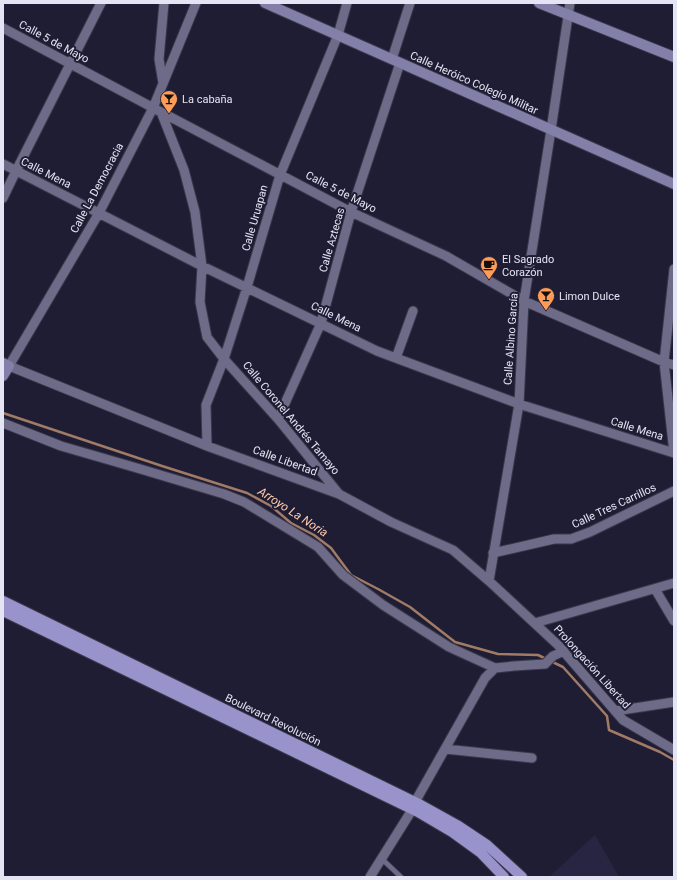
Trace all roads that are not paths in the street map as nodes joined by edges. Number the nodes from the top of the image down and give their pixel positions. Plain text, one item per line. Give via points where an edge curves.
1 (101, 3) edge
2 (164, 3) edge
3 (196, 3) edge
4 (264, 3) edge
5 (347, 3) edge
6 (410, 3) edge
7 (539, 3) edge
8 (570, 3) edge
9 (569, 15) junction
10 (3, 28) edge
11 (338, 35) junction
12 (674, 57) edge
13 (396, 61) junction
14 (70, 64) junction
15 (163, 83) junction
16 (157, 110) junction
17 (552, 130) junction
18 (3, 164) edge
19 (16, 171) junction
20 (280, 175) junction
21 (674, 184) edge
22 (3, 198) edge
23 (352, 212) junction
24 (99, 213) junction
25 (202, 266) junction
26 (674, 269) edge
27 (247, 287) junction
28 (524, 301) junction
29 (413, 311) dead end
30 (321, 323) junction
31 (396, 358) junction
32 (224, 359) junction
33 (664, 362) junction
34 (6, 364) edge
35 (674, 365) edge
36 (3, 376) edge
37 (519, 404) junction
38 (278, 420) junction
39 (3, 423) edge
40 (207, 446) junction
41 (674, 453) edge
42 (674, 491) edge
43 (339, 494) junction
44 (493, 553) junction
45 (489, 581) junction
46 (674, 583) edge
47 (655, 589) junction
48 (3, 601) edge
49 (3, 611) edge
50 (674, 621) edge
51 (535, 623) junction
52 (74, 640) junction
53 (564, 651) junction
54 (495, 668) junction
55 (674, 702) edge
56 (615, 711) junction
57 (445, 749) junction
58 (674, 750) edge
59 (532, 758) dead end
60 (414, 806) junction
61 (382, 859) junction
62 (370, 877) edge
63 (401, 877) edge
64 (504, 877) edge
65 (522, 877) edge

1 - 14 street
2 - 15 street via 158,59
3 - 15 street, Calle La Democracia
4 - 11 main road, Calle Heróico Colegio Militar
5 - 11 street, Calle Uruapan
6 - 13 street, Calle Aztecas
7 - 9 main road
8 - 9 street, Calle Albino García
9 - 12 main road
9 - 17 street, Calle Albino García
10 - 14 street, Calle 5 de Mayo
11 - 13 main road, Calle Heróico Colegio Militar
11 - 20 street, Calle Uruapan
13 - 17 main road, Calle Heróico Colegio Militar
13 - 23 street, Calle Aztecas
14 - 16 street, Calle 5 de Mayo
14 - 19 street
15 - 16 street, Calle La Democracia
16 - 20 street, Calle 5 de Mayo
16 - 24 street, Calle La Democracia
16 - 25 street, Calle Coronel Andrés Tamayo via 184,170 195,212
17 - 21 main road, Calle Heróico Colegio Militar
17 - 28 street, Calle Albino García
18 - 19 street, Calle Mena
19 - 22 street
19 - 24 street, Calle Mena
20 - 23 street, Calle 5 de Mayo
20 - 27 street, Calle Uruapan
23 - 28 street, Calle 5 de Mayo via 446,256
23 - 30 street, Calle Aztecas
24 - 25 street, Calle Mena
24 - 34 street, Calle La Democracia
25 - 27 street, Calle Mena
25 - 32 street, Calle Coronel Andrés Tamayo via 200,302 207,337
26 - 33 street
27 - 30 street, Calle Mena
27 - 32 street, Calle Uruapan
28 - 33 street, Calle 5 de Mayo
28 - 37 street, Calle Albino García
29 - 31 street
30 - 31 street, Calle Mena via 376,351
30 - 38 street, Calle Aztecas
31 - 37 street, Calle Mena
32 - 38 street, Calle Coronel Andrés Tamayo
32 - 40 street, Calle Uruapan via 206,405
33 - 35 street, Calle 5 de Mayo
33 - 41 street
34 - 36 main road, Calle La Democracia
34 - 40 street, Calle Libertad
37 - 41 street, Calle Mena
37 - 44 street, Calle Albino García
38 - 43 street, Calle Coronel Andrés Tamayo
39 - 54 street via 61,446 244,502 318,547 344,575 383,605 450,647
40 - 43 street, Calle Libertad
42 - 44 street, Calle Tres Carrillos via 571,539 554,539
43 - 45 street, Calle Libertad via 391,522 453,550
44 - 45 street, Calle Albino García
45 - 51 street, Calle Libertad
46 - 47 street
47 - 50 street
47 - 51 street
48 - 52 main road, Boulevard Revolución
49 - 52 main road, Boulevard Revolución
51 - 53 street, Prolongación Libertad
52 - 60 main road, Boulevard Revolución
53 - 54 street via 545,664
53 - 56 street, Prolongación Libertad
54 - 57 street via 485,678
55 - 56 street
56 - 58 street, Prolongación Libertad via 623,720
57 - 59 street
57 - 60 street
60 - 61 street
60 - 64 main road, Boulevard Revolución via 418,812 481,853
60 - 65 main road, Boulevard Revolución via 457,825 487,845
61 - 62 street
61 - 63 lane

